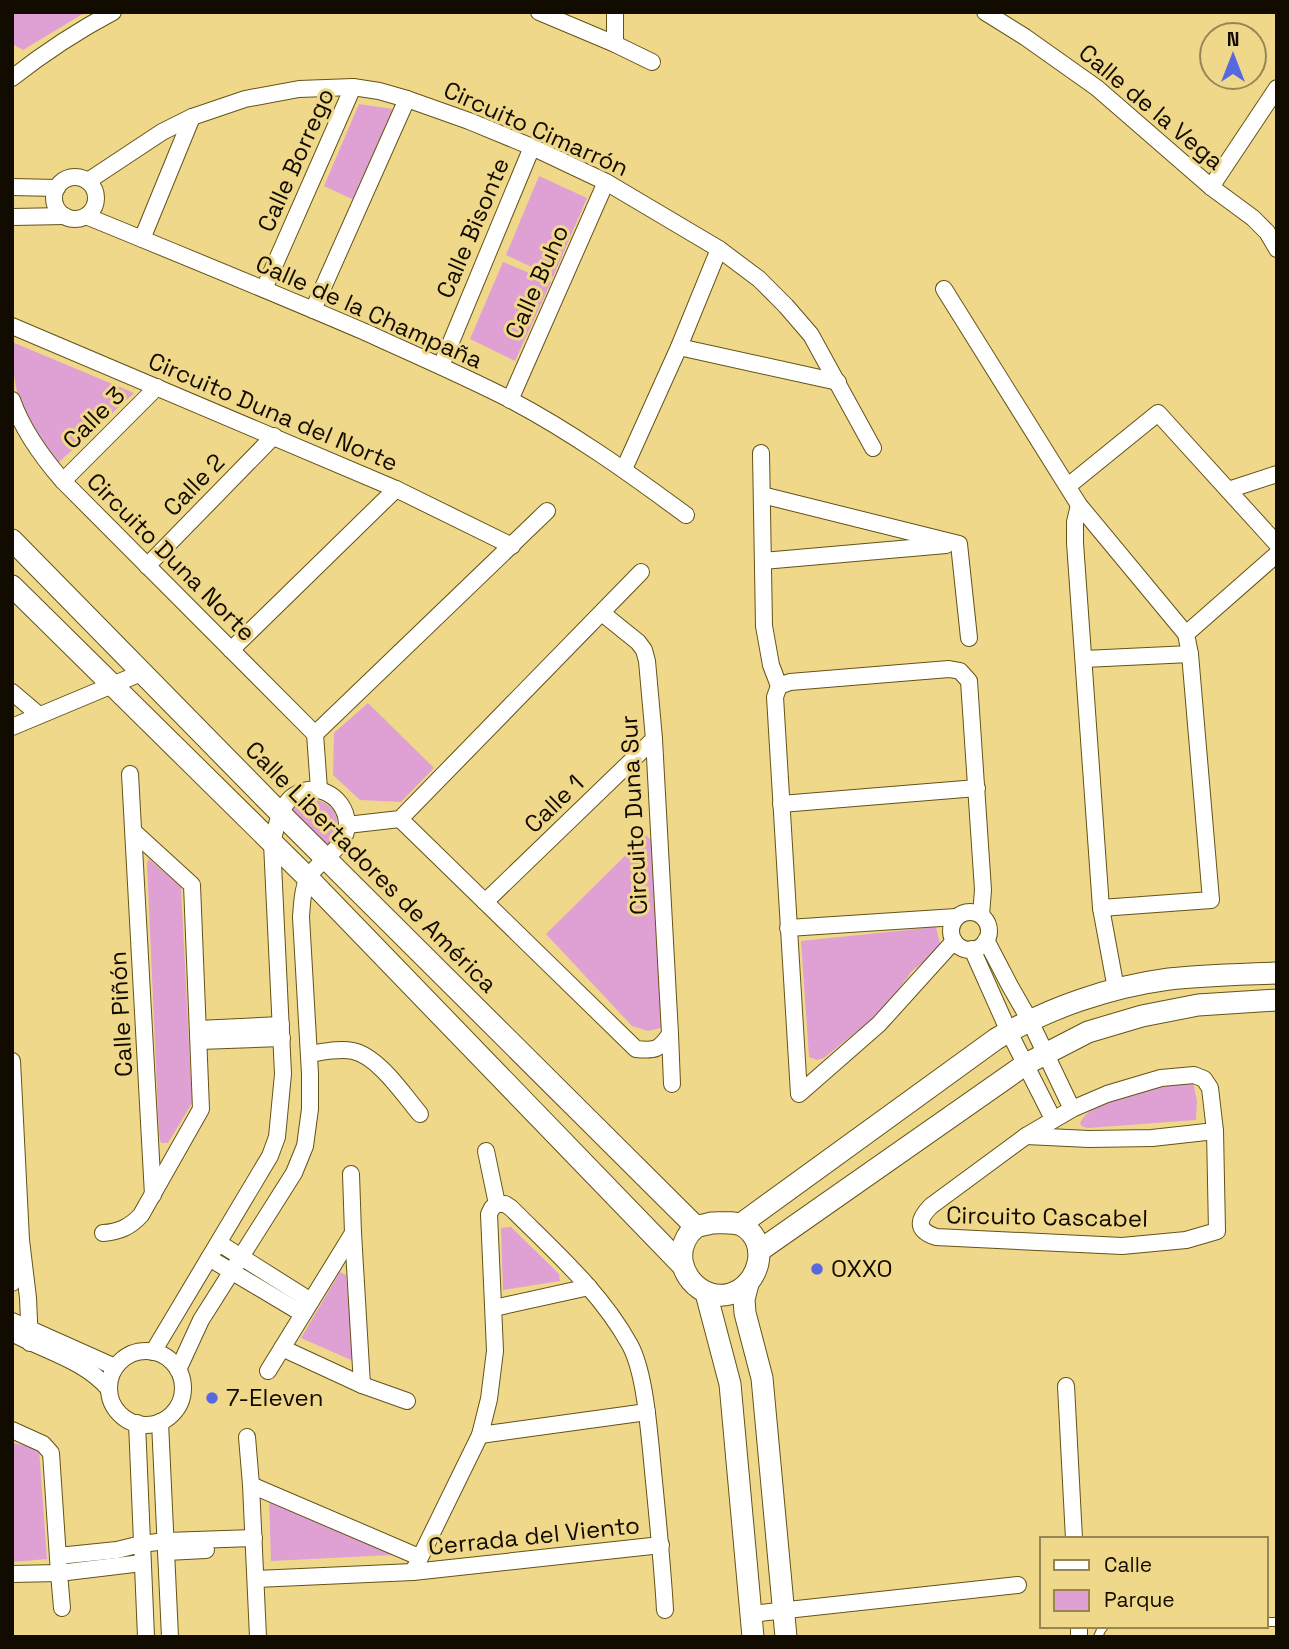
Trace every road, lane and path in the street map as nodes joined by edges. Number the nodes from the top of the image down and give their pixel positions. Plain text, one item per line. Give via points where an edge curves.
1 (113, 12) edge
2 (539, 12) edge
3 (615, 12) edge
4 (985, 12) edge
5 (615, 44) junction
6 (652, 62) dead end
7 (12, 78) edge
8 (352, 87) junction
9 (1277, 88) edge
10 (407, 99) junction
11 (192, 117) junction
12 (532, 148) junction
13 (88, 181) junction
14 (606, 182) junction
15 (12, 187) edge
16 (1211, 187) junction
17 (57, 188) junction
18 (65, 216) junction
19 (86, 216) junction
20 (12, 217) edge
21 (142, 239) junction
22 (719, 249) junction
23 (1277, 249) edge
24 (264, 289) junction
25 (944, 289) dead end
26 (313, 310) junction
27 (12, 326) edge
28 (679, 347) junction
29 (441, 366) junction
30 (838, 382) junction
31 (157, 387) junction
32 (12, 400) edge
33 (510, 400) junction
34 (274, 436) junction
35 (873, 448) dead end
36 (761, 453) dead end
37 (624, 469) junction
38 (1277, 474) edge
39 (63, 481) junction
40 (1068, 486) junction
41 (396, 489) junction
42 (1228, 490) junction
43 (762, 495) junction
44 (1079, 505) junction
45 (547, 511) dead end
46 (686, 515) dead end
47 (12, 540) edge
48 (958, 544) junction
49 (1277, 544) edge
50 (512, 546) junction
51 (1277, 554) edge
52 (763, 561) junction
53 (147, 566) junction
54 (641, 572) dead end
55 (12, 586) edge
56 (602, 613) junction
57 (1186, 634) junction
58 (969, 638) dead end
59 (232, 650) junction
60 (1190, 654) junction
61 (1084, 659) junction
62 (141, 673) junction
63 (111, 685) junction
64 (779, 686) junction
65 (12, 692) edge
66 (39, 715) junction
67 (12, 727) edge
68 (315, 734) junction
69 (654, 739) junction
70 (130, 774) dead end
71 (977, 788) junction
72 (319, 789) junction
73 (781, 804) junction
74 (281, 814) junction
75 (400, 819) junction
76 (347, 825) junction
77 (134, 832) junction
78 (272, 843) junction
79 (326, 859) junction
80 (308, 878) junction
81 (485, 902) junction
82 (1101, 908) junction
83 (981, 915) junction
84 (956, 917) junction
85 (788, 928) junction
86 (954, 941) junction
87 (979, 945) junction
88 (1277, 972) edge
89 (1116, 989) junction
90 (1277, 1000) edge
91 (307, 1009) junction
92 (1030, 1021) junction
93 (281, 1024) junction
94 (1009, 1032) junction
95 (670, 1034) junction
96 (199, 1035) junction
97 (1046, 1053) junction
98 (309, 1054) junction
99 (12, 1061) edge
100 (1026, 1064) junction
101 (283, 1074) junction
102 (310, 1074) junction
103 (672, 1084) dead end
104 (1072, 1109) junction
105 (420, 1114) dead end
106 (1053, 1119) junction
107 (1215, 1131) junction
108 (1026, 1136) junction
109 (486, 1151) dead end
110 (351, 1174) dead end
111 (153, 1195) junction
112 (497, 1204) junction
113 (741, 1224) junction
114 (696, 1227) junction
115 (103, 1233) dead end
116 (352, 1233) junction
117 (17, 1236) edge
118 (219, 1243) junction
119 (759, 1251) junction
120 (241, 1257) junction
121 (209, 1258) junction
122 (683, 1266) junction
123 (232, 1271) junction
124 (12, 1283) edge
125 (748, 1284) junction
126 (589, 1287) junction
127 (706, 1293) junction
128 (307, 1307) junction
129 (494, 1308) junction
130 (12, 1321) edge
131 (12, 1333) edge
132 (30, 1336) junction
133 (282, 1348) junction
134 (153, 1352) junction
135 (115, 1367) junction
136 (178, 1370) junction
137 (268, 1371) dead end
138 (362, 1385) junction
139 (1066, 1386) dead end
140 (109, 1389) junction
141 (407, 1401) dead end
142 (647, 1412) junction
143 (160, 1422) junction
144 (137, 1423) junction
145 (12, 1430) edge
146 (480, 1435) junction
147 (247, 1437) dead end
148 (251, 1485) junction
149 (1074, 1537) edge
150 (141, 1544) junction
151 (254, 1544) junction
152 (661, 1545) junction
153 (166, 1546) junction
154 (58, 1556) junction
155 (142, 1563) junction
156 (416, 1564) junction
157 (59, 1573) junction
158 (12, 1574) edge
159 (256, 1579) junction
160 (1018, 1585) dead end
161 (62, 1608) dead end
162 (169, 1608) junction
163 (144, 1609) junction
164 (666, 1610) dead end
165 (784, 1611) junction
166 (751, 1614) junction
167 (146, 1637) edge
168 (170, 1637) edge
169 (258, 1637) edge
170 (753, 1637) edge
171 (786, 1637) edge

1 - 7 street
2 - 5 street
3 - 5 street
4 - 16 street, Calle de la Vega via 1097,88
5 - 6 street
8 - 10 street, Circuito Cimarrón
8 - 11 street, Circuito Cimarrón via 299,89 245,99
8 - 24 street, Calle Borrego
9 - 16 street
10 - 12 street, Circuito Cimarrón
10 - 26 street
11 - 13 street, Circuito Cimarrón
11 - 21 street
12 - 14 street, Circuito Cimarrón
12 - 29 street, Calle Bisonte
13 - 17 street via 71,177
13 - 19 street via 96,199
14 - 22 street, Circuito Cimarrón
14 - 33 street, Calle Buho
15 - 17 street
16 - 23 street, Calle de la Vega via 1253,218
17 - 18 street via 55,203
18 - 19 street
18 - 20 street
19 - 21 street, Calle de la Champaña
21 - 24 street, Calle de la Champaña
22 - 28 street
22 - 30 street, Circuito Cimarrón via 786,306 811,335
24 - 26 street, Calle de la Champaña
25 - 40 street
26 - 29 street, Calle de la Champaña
27 - 31 street, Circuito Duna del Norte
28 - 30 street
28 - 37 street
29 - 33 street, Calle de la Champaña
30 - 35 street, Circuito Cimarrón
31 - 34 street, Circuito Duna del Norte
31 - 39 street, Calle 3
32 - 39 street, Circuito Duna Norte via 27,434
33 - 37 street, Calle de la Champaña
34 - 41 street, Circuito Duna del Norte
34 - 53 street, Calle 2
36 - 43 street
37 - 46 street, Calle de la Champaña
38 - 42 street
39 - 53 street, Circuito Duna Norte
40 - 42 street via 1158,413
40 - 44 street
41 - 50 street, Circuito Duna del Norte
41 - 59 street
42 - 49 street
43 - 48 street
43 - 52 street
44 - 57 street
44 - 61 street via 1075,543
45 - 50 street
47 - 62 street, Calle Libertadores de América
48 - 52 street
48 - 58 street
50 - 68 street
51 - 57 street
52 - 64 street via 764,626
53 - 59 street, Circuito Duna Norte
54 - 56 street
55 - 63 street
56 - 69 street, Circuito Duna Sur via 644,650
56 - 75 street
57 - 60 street
59 - 68 street, Circuito Duna Norte
60 - 61 street
60 - 82 street via 1211,900
61 - 82 street
62 - 63 street
62 - 74 street, Calle Libertadores de América
63 - 66 street
63 - 78 street
64 - 71 street via 790,681 960,671 969,681
64 - 73 street via 775,697
65 - 66 street
66 - 67 street
68 - 72 street
69 - 81 street, Calle 1
69 - 95 street, Circuito Duna Sur
70 - 77 street, Calle Piñón
71 - 73 street
71 - 83 street
72 - 74 street via 300,792
72 - 76 street via 339,803
73 - 85 street
74 - 78 street
74 - 79 street, Calle Libertadores de América
75 - 76 street
75 - 81 street
76 - 79 street via 345,835
77 - 96 street via 192,885
77 - 111 street, Calle Piñón
78 - 80 street
78 - 93 street
79 - 80 street
79 - 114 street, Calle Libertadores de América
80 - 91 street via 301,917
80 - 122 street
81 - 95 street via 636,1049 651,1051 662,1046
82 - 89 street
83 - 84 street via 968,912
83 - 87 street via 989,934
84 - 85 street
84 - 86 street via 951,933
85 - 86 street via 799,1094 879,1024
86 - 87 street via 959,946
87 - 92 street
87 - 94 street
88 - 89 street via 1168,979
89 - 92 street
90 - 97 street via 1198,1005 1142,1016 1088,1032
91 - 93 street
91 - 98 street
92 - 94 street
92 - 97 street
93 - 96 street
93 - 101 street
94 - 100 street
94 - 113 street
95 - 103 street, Circuito Duna Sur
96 - 111 street via 201,1109
97 - 100 street
97 - 104 street
98 - 102 street
98 - 105 street via 344,1050 364,1054
99 - 117 street
100 - 106 street
100 - 119 street
101 - 102 street
101 - 118 street via 278,1137
102 - 120 street via 305,1146 294,1173
104 - 106 street, Circuito Cascabel
104 - 107 street, Circuito Cascabel via 1161,1078 1194,1075 1210,1088
106 - 108 street, Circuito Cascabel
107 - 108 street via 1152,1138
107 - 108 street, Circuito Cascabel via 1217,1231 1186,1240 1122,1246 936,1237 923,1231 921,1218 931,1206
109 - 112 street
110 - 116 street
111 - 115 street via 133,1224
112 - 126 street via 512,1208
112 - 129 street via 489,1214
113 - 114 street
113 - 119 street via 750,1231
114 - 122 street via 684,1244
116 - 128 street
116 - 138 street
117 - 124 street
117 - 132 street
118 - 120 street
118 - 121 street
119 - 125 street via 757,1269
120 - 123 street
120 - 128 street
121 - 123 street
121 - 134 street
122 - 127 street via 691,1282
123 - 128 street
123 - 136 street via 201,1320
125 - 127 street via 732,1294
125 - 165 street via 745,1313 762,1378
126 - 129 street
126 - 142 street via 632,1348
127 - 166 street via 730,1384
128 - 133 street
129 - 146 street via 495,1351
130 - 132 street
131 - 132 street
132 - 135 street
132 - 140 street via 86,1368
133 - 137 street
133 - 138 street
134 - 135 street via 135,1352
134 - 136 street via 171,1360
135 - 140 street
136 - 143 street via 182,1394 178,1406
138 - 141 street
139 - 149 street
140 - 144 street via 117,1410
142 - 146 street
142 - 152 street
143 - 144 street
143 - 153 street
144 - 150 street
145 - 154 street via 43,1444 51,1453
146 - 156 street
147 - 148 street
148 - 151 street
148 - 156 street
150 - 153 street
150 - 154 street
150 - 155 street
151 - 153 street
151 - 159 street
152 - 156 street, Cerrada del Viento
152 - 164 street
153 - 162 street
154 - 157 street
155 - 157 street
155 - 163 street
156 - 159 street, Cerrada del Viento
157 - 158 street
157 - 161 street
159 - 169 street
160 - 165 street
162 - 163 street
162 - 168 street
163 - 167 street
165 - 166 street
165 - 171 street
166 - 170 street

